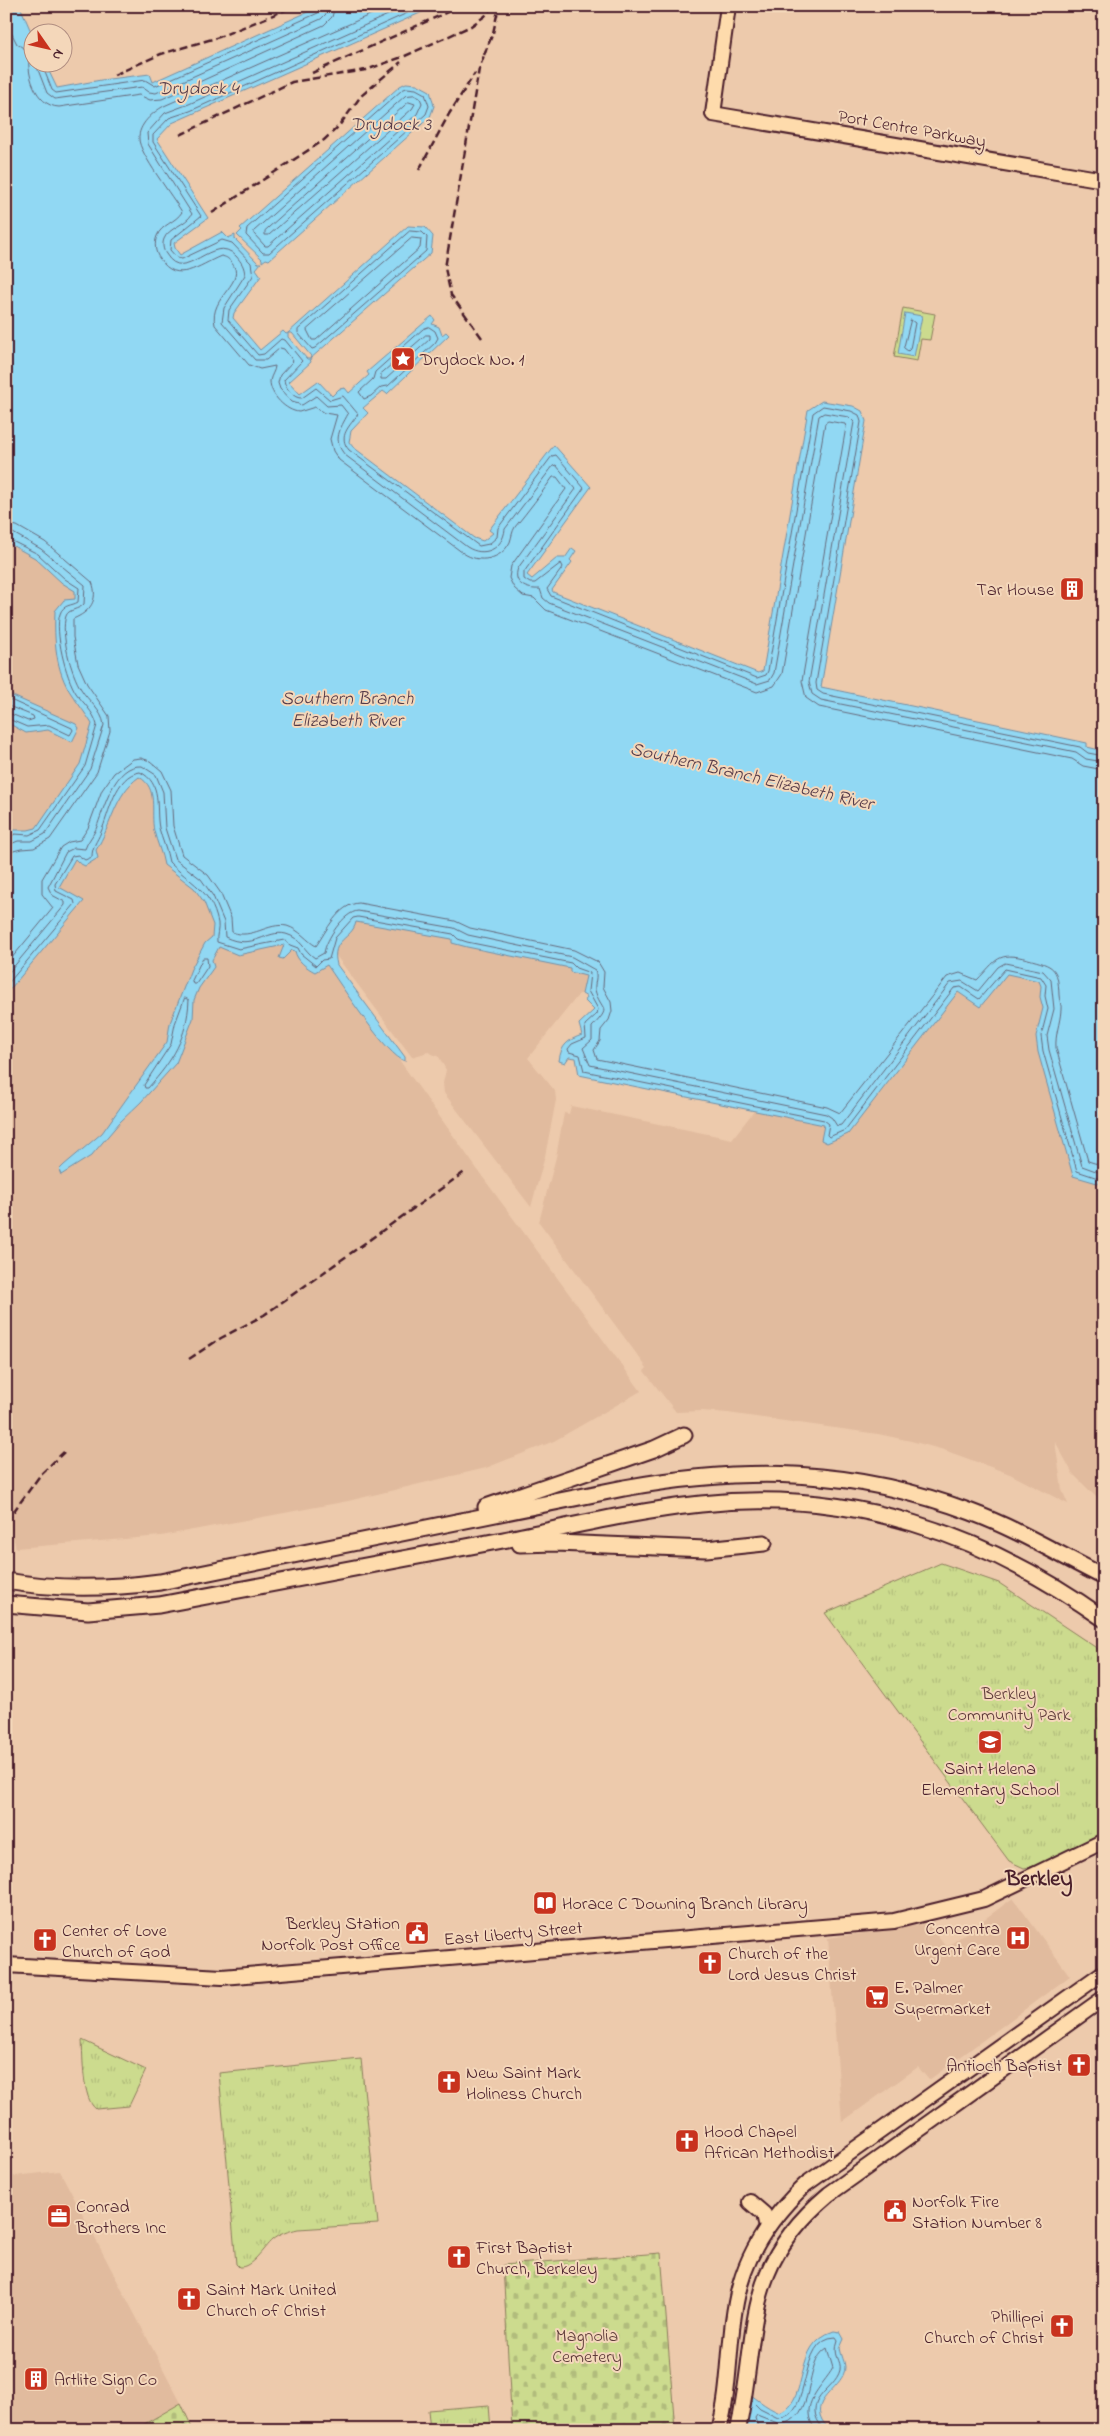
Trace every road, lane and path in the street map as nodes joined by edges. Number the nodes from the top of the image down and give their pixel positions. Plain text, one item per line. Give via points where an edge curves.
1 (728, 6) edge
2 (1104, 180) edge
3 (684, 1435) dead end
4 (373, 1539) junction
5 (1032, 1540) junction
6 (764, 1543) dead end
7 (448, 1550) junction
8 (1104, 1577) edge
9 (6, 1580) edge
10 (1104, 1586) edge
11 (6, 1604) edge
12 (1104, 1619) edge
13 (1104, 1840) edge
14 (6, 1966) edge
15 (1104, 1972) edge
16 (1103, 1999) edge
17 (750, 2202) dead end
18 (767, 2228) junction
19 (719, 2430) edge
20 (738, 2430) edge

1 - 2 main road, Port Centre Parkway via 713,114
3 - 4 highway via 646,1452 499,1503
4 - 5 highway via 682,1477 741,1473 817,1475 882,1485 973,1512
4 - 9 highway via 160,1582 71,1588
5 - 8 highway
5 - 10 highway
6 - 7 highway via 706,1549 536,1543
7 - 11 highway via 159,1605 88,1611
7 - 12 highway via 705,1503 767,1501 856,1509 896,1517 942,1532 1022,1567
13 - 14 main road, East Liberty Street via 965,1905 894,1921 230,1976 193,1977
15 - 18 main road via 806,2184 782,2207
16 - 20 main road via 829,2194 805,2215 786,2238 764,2279 754,2315
17 - 18 main road via 764,2214
18 - 19 main road via 751,2255 740,2285

